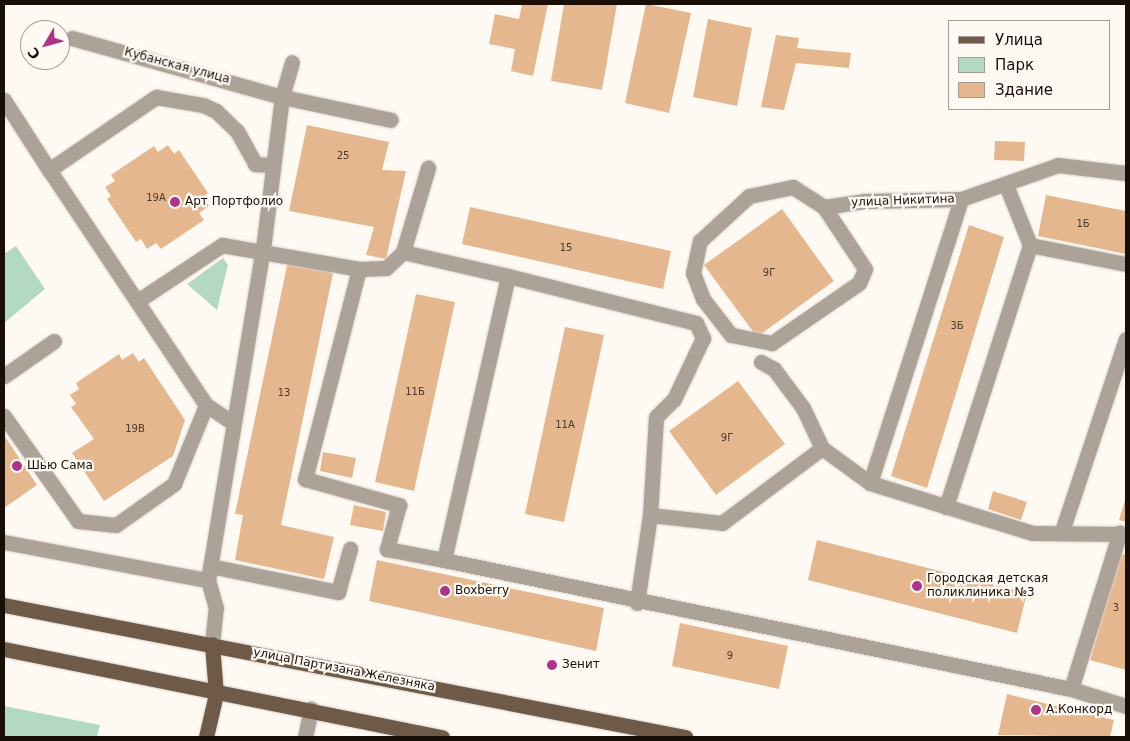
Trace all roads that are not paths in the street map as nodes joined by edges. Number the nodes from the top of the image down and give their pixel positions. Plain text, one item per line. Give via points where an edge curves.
1 (72, 38) dead end
2 (292, 62) dead end
3 (282, 97) junction
4 (4, 100) edge
5 (390, 120) dead end
6 (271, 165) junction
7 (428, 168) dead end
8 (50, 170) junction
9 (1126, 173) edge
10 (1006, 185) junction
11 (961, 199) junction
12 (824, 207) junction
13 (1030, 244) junction
14 (263, 249) junction
15 (403, 252) junction
16 (1126, 264) edge
17 (359, 269) junction
18 (508, 276) junction
19 (139, 300) junction
20 (1126, 339) edge
21 (54, 341) dead end
22 (761, 362) dead end
23 (4, 376) edge
24 (206, 405) junction
25 (4, 416) edge
26 (233, 423) junction
27 (822, 448) junction
28 (870, 483) junction
29 (946, 507) junction
30 (650, 515) junction
31 (1062, 531) junction
32 (1123, 533) edge
33 (4, 542) edge
34 (350, 549) dead end
35 (444, 560) junction
36 (209, 573) junction
37 (638, 602) junction
38 (4, 605) edge
39 (212, 644) junction
40 (4, 649) edge
41 (1071, 689) junction
42 (216, 694) junction
43 (1126, 706) edge
44 (311, 709) junction
45 (206, 737) edge
46 (305, 737) edge
47 (442, 737) edge
48 (685, 737) edge

1 - 3 street, Кубанская улица
2 - 3 street
3 - 5 street, Кубанская улица
3 - 6 street
4 - 8 street
6 - 8 street via 255,164 237,131 216,111 156,97
6 - 14 street
7 - 15 street
8 - 19 street
9 - 10 street, улица Никитина via 1058,165
10 - 11 street, улица Никитина
10 - 13 street
11 - 12 street, улица Никитина via 864,201
11 - 28 street
12 - 12 street via 793,187 749,196 700,241 693,272 702,299 731,336 772,343 858,283 865,269 860,257
13 - 16 street
13 - 29 street
14 - 17 street
14 - 19 street via 222,245
14 - 26 street
15 - 17 street via 386,268
15 - 18 street
17 - 35 street via 305,480 400,504 387,549
18 - 30 street via 696,323 703,338 674,399 656,417
18 - 35 street
19 - 24 street
20 - 31 street
21 - 23 street
22 - 27 street via 774,369 803,408
24 - 25 street via 174,484 116,525 78,521
24 - 26 street
26 - 36 street
27 - 28 street
27 - 30 street via 722,523
28 - 29 street
29 - 31 street via 1033,533
30 - 37 street
31 - 32 street
32 - 41 street
33 - 36 street
34 - 36 street via 338,592
35 - 37 street
36 - 39 street via 216,608
37 - 41 street
38 - 39 main road, улица Партизана Железняка
39 - 42 main road
39 - 48 main road, улица Партизана Железняка
40 - 42 main road
41 - 43 street
42 - 44 main road
42 - 45 main road
44 - 46 street
44 - 47 main road

